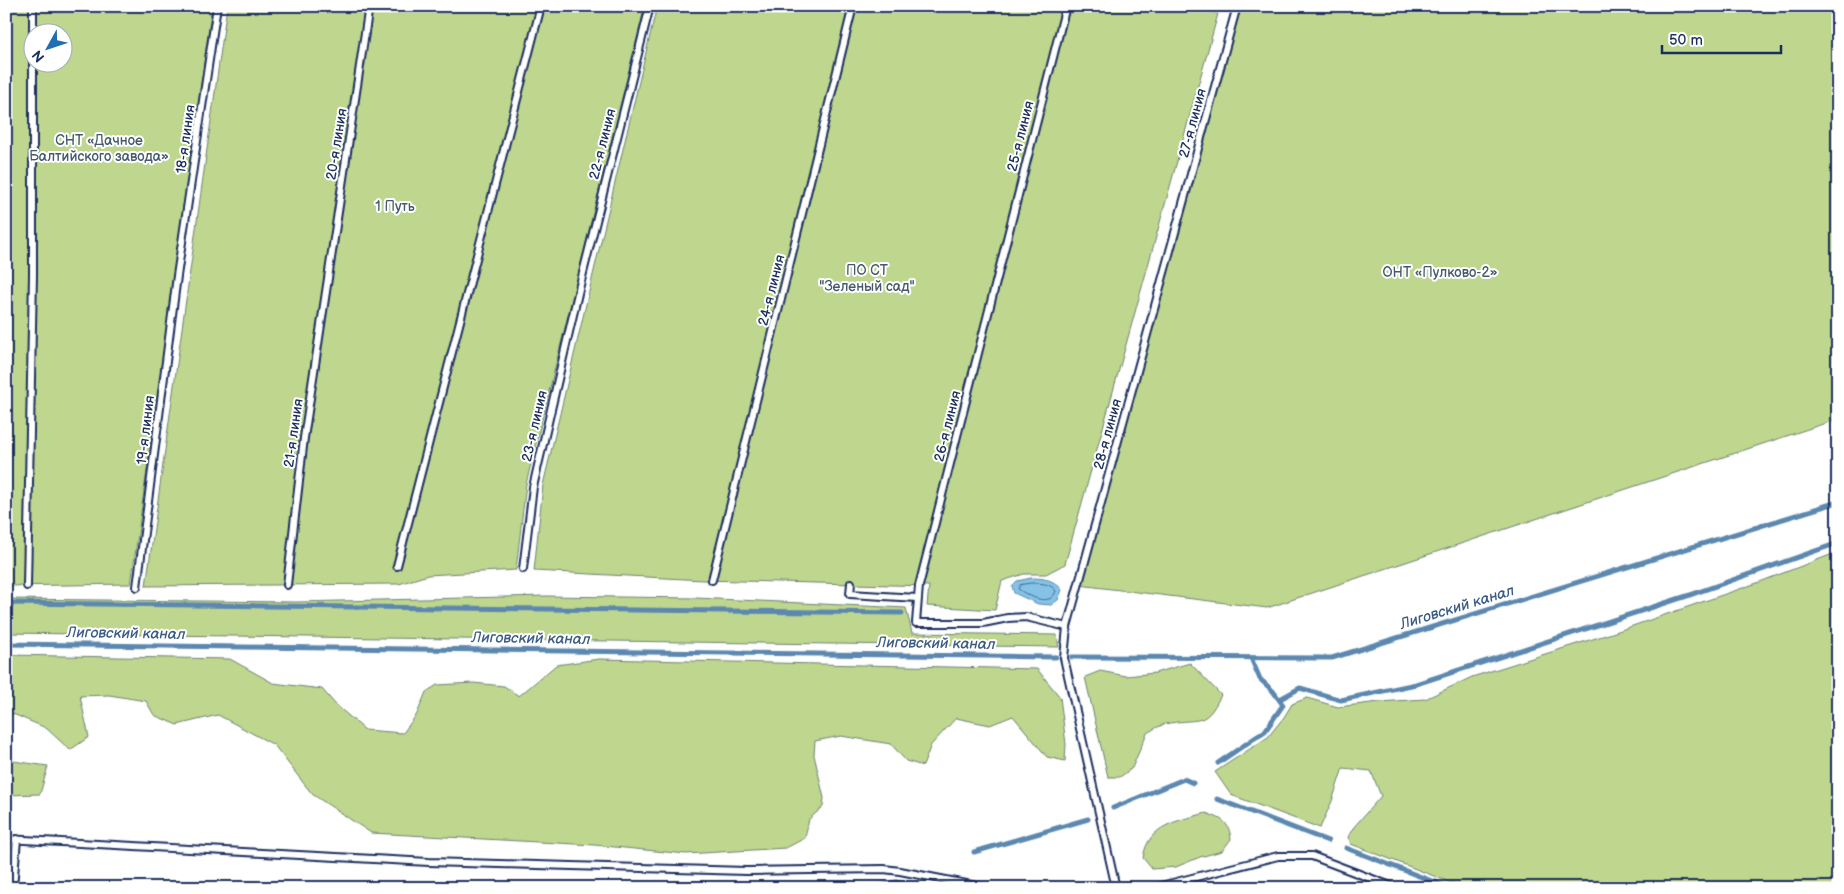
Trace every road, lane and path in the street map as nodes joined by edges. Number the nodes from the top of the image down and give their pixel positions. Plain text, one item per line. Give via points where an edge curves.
1 (33, 6) edge
2 (217, 6) edge
3 (369, 6) edge
4 (542, 6) edge
5 (650, 6) edge
6 (853, 6) edge
7 (1066, 6) edge
8 (1237, 6) edge
9 (33, 22) edge
10 (33, 72) edge
11 (1171, 247) joint
12 (999, 272) joint
13 (177, 276) joint
14 (327, 285) joint
15 (579, 289) joint
16 (397, 566) dead end
17 (523, 570) dead end
18 (712, 580) dead end
19 (851, 583) dead end
20 (287, 585) dead end
21 (27, 586) dead end
22 (136, 587) dead end
23 (917, 598) junction
24 (1067, 627) junction
25 (6, 839) edge
26 (17, 840) junction
27 (13, 888) edge
28 (987, 888) edge
29 (1116, 888) edge
30 (1153, 888) edge
31 (1396, 888) edge

1 - 9 lane
2 - 13 lane, 18-я линия
3 - 14 lane, 20-я линия
4 - 16 lane
5 - 15 lane, 22-я линия
6 - 18 lane, 24-я линия
7 - 12 lane, 25-я линия
8 - 11 lane, 27-я линия
10 - 21 lane
11 - 24 lane, 28-я линия
12 - 23 lane, 26-я линия
13 - 22 lane, 19-я линия
14 - 20 lane, 21-я линия via 304,438
15 - 17 lane, 23-я линия via 533,487
19 - 23 lane via 850,594
23 - 24 lane, 26-я линия via 916,623 983,622 1026,617
24 - 29 lane, 28-я линия via 1064,658
25 - 26 lane
26 - 27 lane
26 - 28 lane via 439,862 746,871 884,870
30 - 31 lane via 1278,856 1312,856

